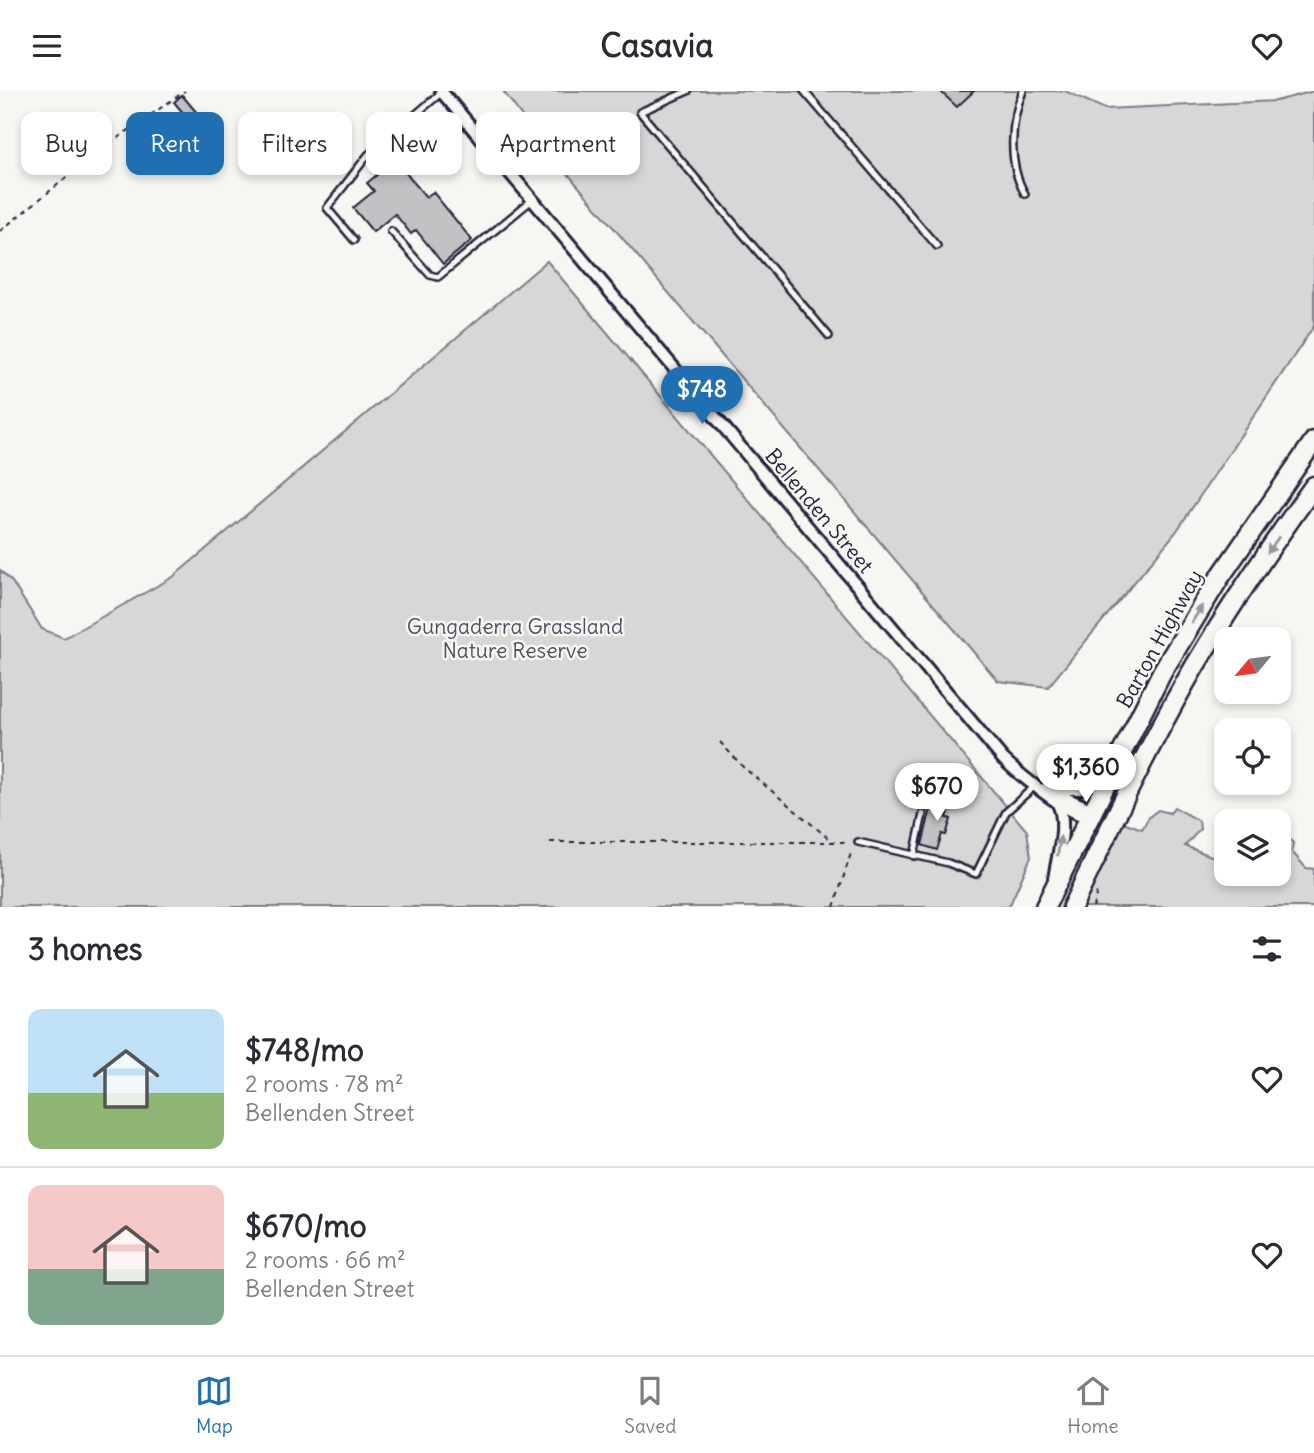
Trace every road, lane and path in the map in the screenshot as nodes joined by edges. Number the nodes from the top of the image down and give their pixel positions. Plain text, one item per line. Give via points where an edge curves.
1 (185, 91) edge
2 (688, 91) edge
3 (804, 91) edge
4 (1023, 91) edge
5 (442, 92) edge
6 (419, 112) edge
7 (366, 158) edge
8 (1025, 194) dead end
9 (531, 200) junction
10 (391, 230) dead end
11 (0, 231) edge
12 (354, 240) dead end
13 (937, 246) dead end
14 (829, 336) dead end
15 (1314, 441) edge
16 (1314, 486) edge
17 (720, 742) dead end
18 (1114, 772) junction
19 (1133, 781) junction
20 (1040, 787) junction
21 (1057, 802) junction
22 (923, 814) dead end
23 (1091, 816) junction
24 (550, 842) dead end
25 (834, 842) junction
26 (858, 842) dead end
27 (1097, 854) junction
28 (914, 856) junction
29 (1048, 900) edge
30 (834, 907) edge
31 (1072, 907) edge

1 - 11 path via 106,146
2 - 14 lane via 640,112
3 - 13 lane
4 - 8 lane via 1017,104 1013,160 1016,180
5 - 6 lane
5 - 9 street, Bellenden Street
7 - 12 lane via 327,208
9 - 10 lane via 438,277 430,275
9 - 20 street, Bellenden Street via 1003,759
18 -> 15 highway, Barton Highway via 1162,672 1218,580
16 -> 19 highway, Barton Highway via 1243,586
17 - 25 path via 743,767
18 - 20 street via 1087,787
18 - 23 highway, Barton Highway
19 - 23 highway via 1108,809
19 - 27 highway, Barton Highway
20 - 21 street, Bellenden Street
20 - 23 street, Bellenden Street via 1084,806
20 - 28 lane via 1006,812 976,874
21 - 23 street, Bellenden Street
29 -> 21 street via 1062,823
22 - 28 lane
23 - 27 highway
23 - 29 highway, Barton Highway
24 - 25 path
25 - 30 path via 855,842
26 - 28 lane
27 - 31 highway, Barton Highway

